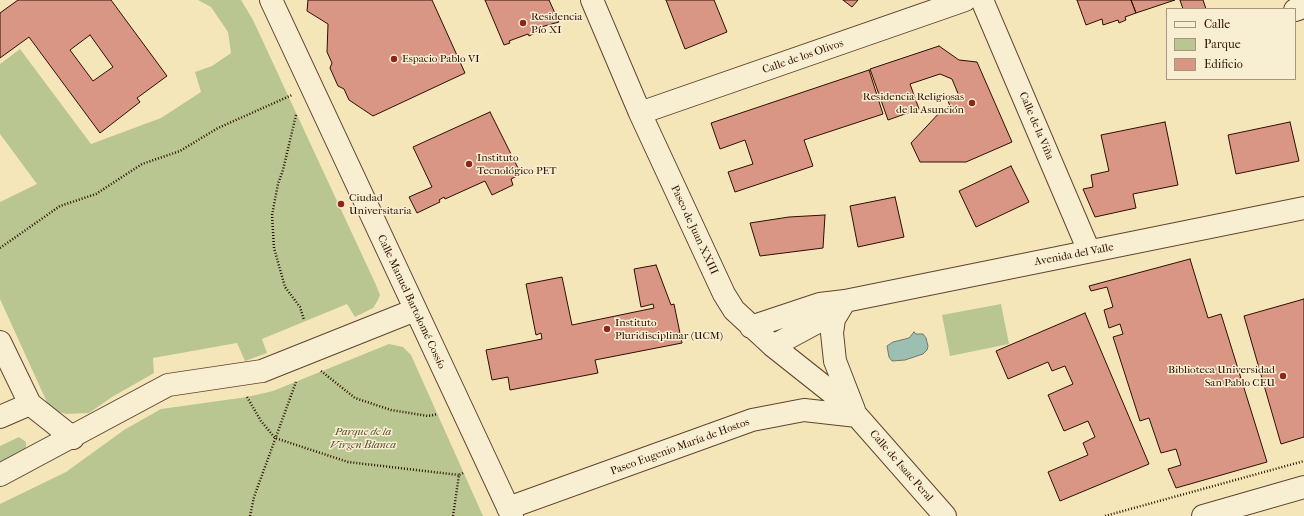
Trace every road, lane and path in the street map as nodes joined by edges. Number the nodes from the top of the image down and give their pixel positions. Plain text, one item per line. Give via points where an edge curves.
1 (271, 0) edge
2 (592, 0) edge
3 (965, 0) edge
4 (982, 0) edge
5 (294, 94) dead end
6 (640, 113) junction
7 (296, 115) dead end
8 (1304, 208) edge
9 (0, 248) edge
10 (1090, 251) junction
11 (842, 306) junction
12 (415, 310) junction
13 (304, 320) dead end
14 (751, 327) junction
15 (0, 342) edge
16 (773, 346) junction
17 (321, 371) dead end
18 (296, 381) dead end
19 (247, 397) dead end
20 (30, 404) junction
21 (438, 414) dead end
22 (857, 416) junction
23 (0, 417) edge
24 (73, 438) junction
25 (275, 438) junction
26 (1304, 461) edge
27 (463, 473) dead end
28 (0, 475) edge
29 (458, 475) junction
30 (1304, 487) edge
31 (510, 512) edge
32 (250, 516) edge
33 (453, 516) edge
34 (945, 516) edge
35 (1105, 516) edge
36 (1203, 516) edge

1 - 12 street, Calle Manuel Bartolomé Cossío
2 - 6 street, Paseo de Juan XXIII
3 - 6 street, Calle de los Olivos
4 - 10 street, Calle de la Viña
5 - 9 path via 218,128 180,152 142,164 96,194 60,206
6 - 14 street, Paseo de Juan XXIII via 724,294 734,310
7 - 13 path via 272,215 274,248 285,287 300,307
8 - 10 street, Avenida del Valle
10 - 11 street, Avenida del Valle
11 - 14 street, Avenida del Valle via 820,304
11 - 16 street, Avenida del Valle
11 - 22 street via 834,319 832,334 835,361
12 - 24 street via 262,371 168,385
12 - 31 street, Calle Manuel Bartolomé Cossío
14 - 16 street, Paseo de Juan XXIII
15 - 20 street
16 - 22 street, Paseo de Juan XXIII
17 - 21 path via 355,398 391,410 428,416
18 - 25 path
19 - 25 path
20 - 23 street
20 - 24 street
22 - 31 street, Paseo Eugenio María de Hostos via 804,410 752,420
22 - 34 street, Calle de Isaac Peral
24 - 28 street
25 - 29 path via 348,462
25 - 32 path
26 - 35 path
27 - 29 path
29 - 33 path
30 - 36 street

